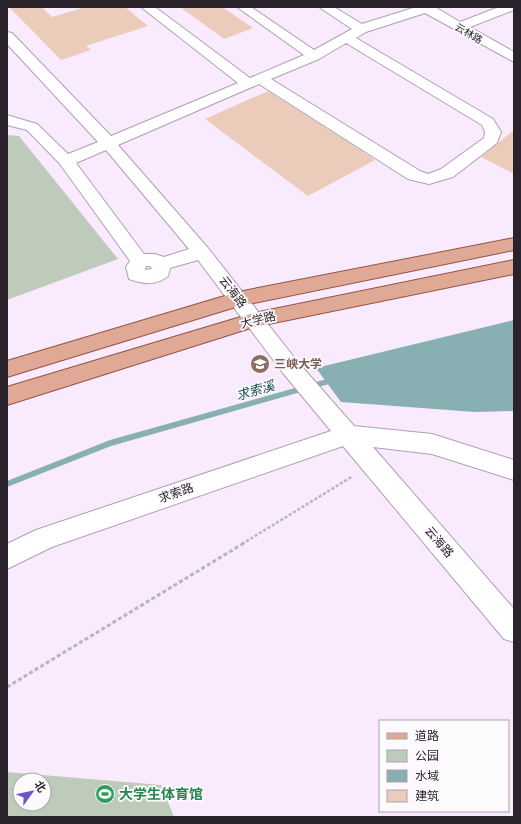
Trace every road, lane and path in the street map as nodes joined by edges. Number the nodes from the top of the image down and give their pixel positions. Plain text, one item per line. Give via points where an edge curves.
1 (147, 7) edge
2 (243, 7) edge
3 (325, 7) edge
4 (426, 7) edge
5 (512, 7) edge
6 (459, 27) junction
7 (361, 29) junction
8 (7, 36) edge
9 (345, 37) junction
10 (314, 56) junction
11 (514, 58) edge
12 (255, 82) junction
13 (7, 120) edge
14 (108, 143) junction
15 (66, 161) junction
16 (514, 244) edge
17 (202, 252) junction
18 (514, 267) edge
19 (238, 299) junction
20 (254, 320) junction
21 (7, 369) edge
22 (7, 396) edge
23 (347, 435) junction
24 (372, 464) junction
25 (514, 470) edge
26 (7, 557) edge
27 (514, 629) edge
28 (7, 687) edge

1 - 12 street
2 - 10 street
3 - 7 street
4 - 6 street, 云林路
4 - 7 street
5 - 6 street
6 - 11 street, 云林路
7 - 9 street
8 - 14 street, 云海路
9 - 10 street
9 - 12 street via 488,122 493,132 491,140 447,173 428,179 414,175
10 - 12 street
12 - 14 street
13 - 15 street via 32,127
14 - 15 street
14 - 17 street, 云海路
15 - 17 street via 140,261 135,268 136,274 145,278 155,276 161,271 161,264
16 - 19 main road, 大学路
17 - 19 street, 云海路
18 - 20 main road, 大学路
19 - 20 street, 云海路
19 - 21 main road, 大学路
20 - 22 main road, 大学路
20 - 23 street, 云海路
23 - 24 street, 云海路
23 - 25 street via 432,444
23 - 26 street, 求索路 via 46,538
24 - 27 street, 云海路
24 - 28 path

